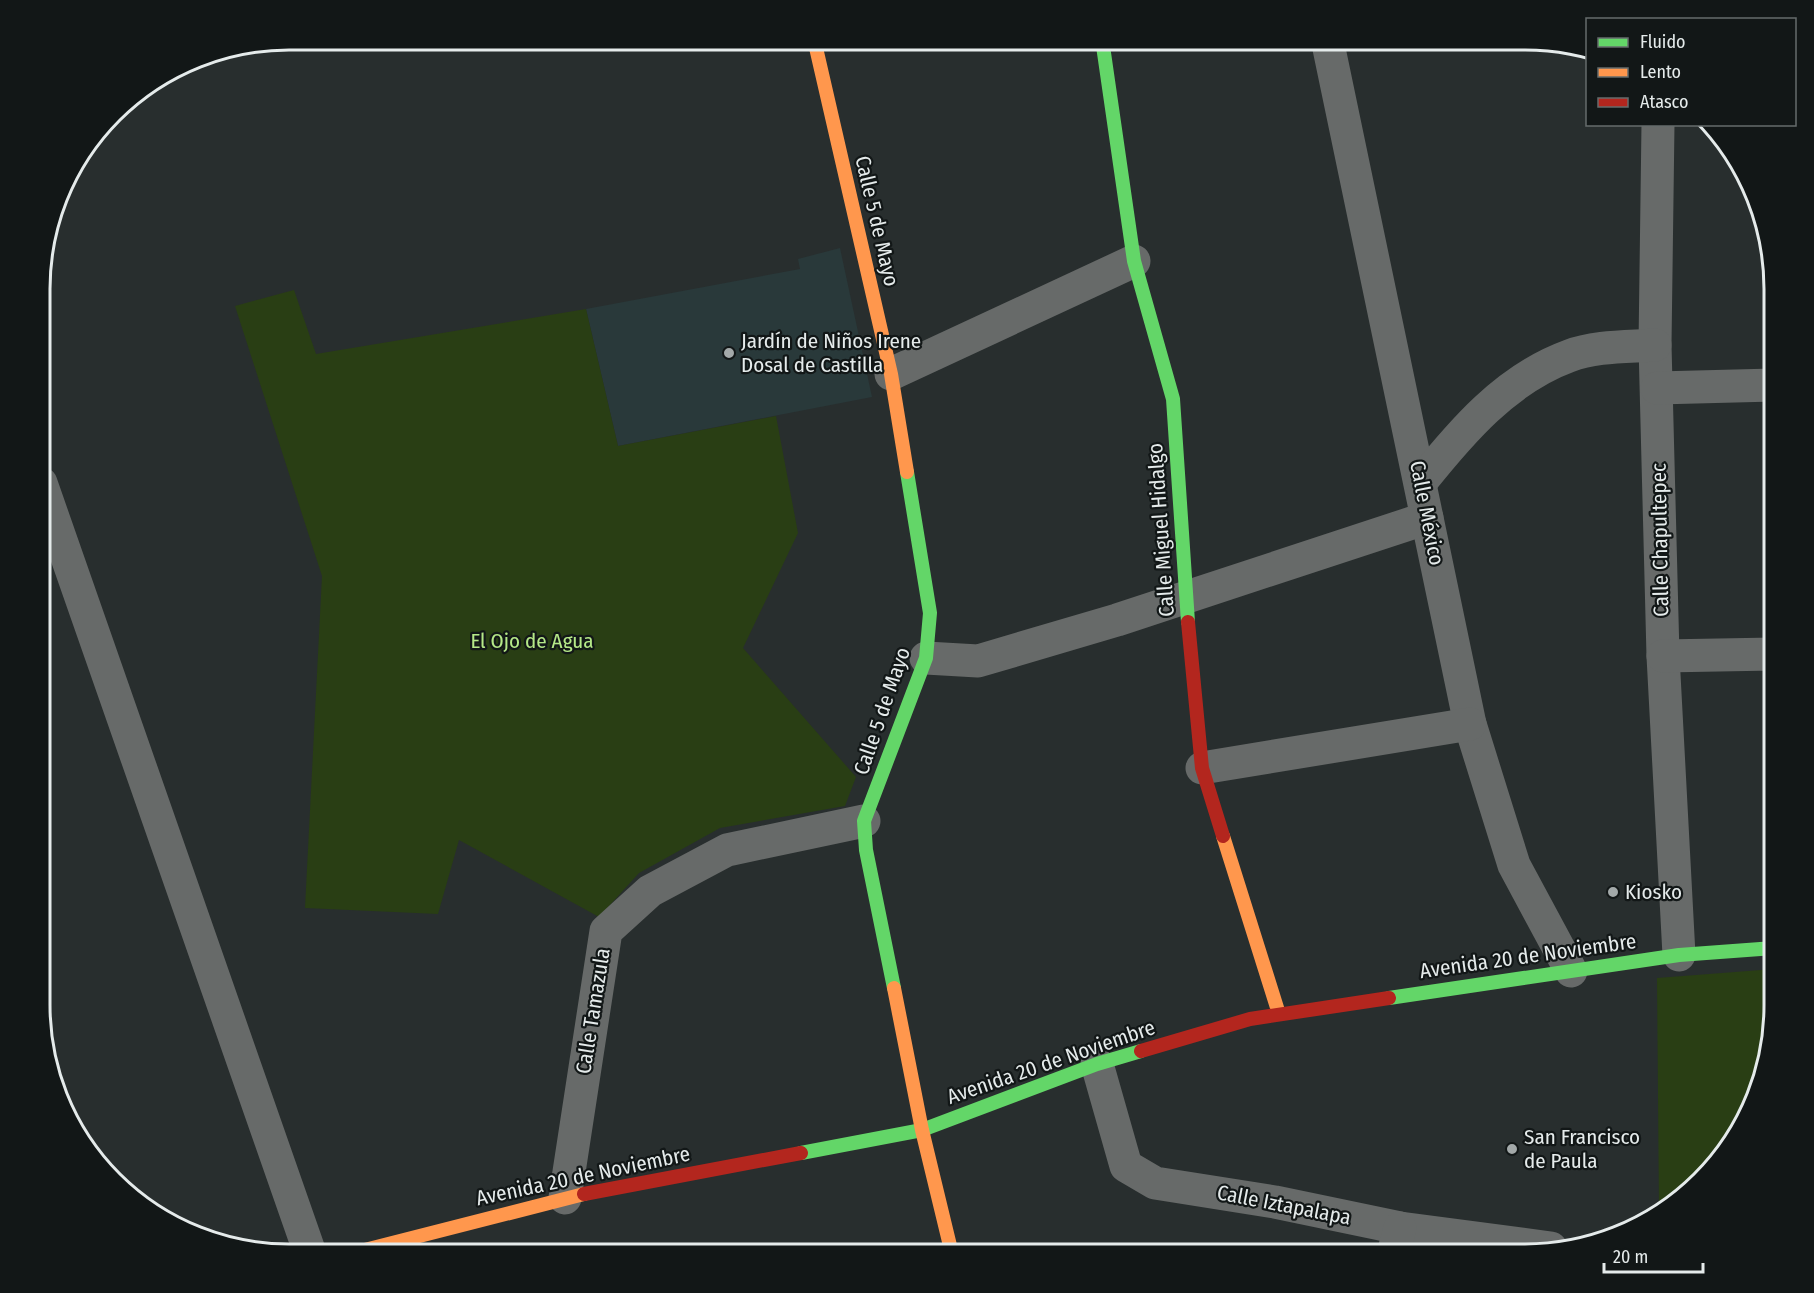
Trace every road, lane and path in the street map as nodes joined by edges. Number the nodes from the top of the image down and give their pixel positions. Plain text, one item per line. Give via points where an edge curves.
1 (817, 50) edge
2 (1104, 50) edge
3 (1329, 50) edge
4 (1658, 126) edge
5 (1134, 261) junction
6 (1655, 345) junction
7 (891, 374) junction
8 (1764, 385) edge
9 (1657, 388) junction
10 (1421, 483) junction
11 (50, 509) edge
12 (1427, 518) junction
13 (1186, 597) junction
14 (1764, 654) edge
15 (1663, 656) junction
16 (926, 658) junction
17 (1470, 724) junction
18 (1202, 768) junction
19 (864, 821) junction
20 (1764, 949) edge
21 (1679, 955) junction
22 (1571, 971) junction
23 (1279, 1014) junction
24 (1097, 1064) junction
25 (922, 1130) junction
26 (565, 1198) junction
27 (1397, 1241) edge
28 (307, 1244) edge
29 (388, 1244) edge
30 (950, 1244) edge
31 (1463, 1244) edge

1 - 7 street, Calle 5 de Mayo
2 - 5 street, Calle Miguel Hidalgo
3 - 10 street, Calle México
4 - 6 street, Calle Chapultepec
5 - 7 street
5 - 13 street, Calle Miguel Hidalgo via 1173,399
6 - 9 street, Calle Chapultepec
6 - 10 street via 1569,355 1516,382 1462,431
7 - 16 street, Calle 5 de Mayo via 930,613
8 - 9 street
9 - 15 street, Calle Chapultepec
10 - 12 street, Calle México
11 - 28 street
12 - 13 street
12 - 17 street, Calle México
13 - 16 street via 978,661
13 - 18 street, Calle Miguel Hidalgo
14 - 15 street
15 - 21 street, Calle Chapultepec
16 - 19 street, Calle 5 de Mayo
17 - 18 street
17 - 22 street, Calle México via 1514,864
18 - 23 street, Calle Miguel Hidalgo
19 - 25 street, Calle 5 de Mayo via 866,850
19 - 26 street, Calle Tamazula via 727,850 650,891 606,931
20 - 21 street, Avenida 20 de Noviembre
21 - 22 street, Avenida 20 de Noviembre
22 - 23 street, Avenida 20 de Noviembre
23 - 24 street, Avenida 20 de Noviembre
24 - 25 street, Avenida 20 de Noviembre
24 - 27 street, Calle Iztapalapa via 1126,1166 1155,1183 1275,1202
25 - 26 street, Avenida 20 de Noviembre
25 - 30 street, Calle 5 de Mayo
26 - 29 street, Avenida 20 de Noviembre
27 - 31 street, Calle Iztapalapa

